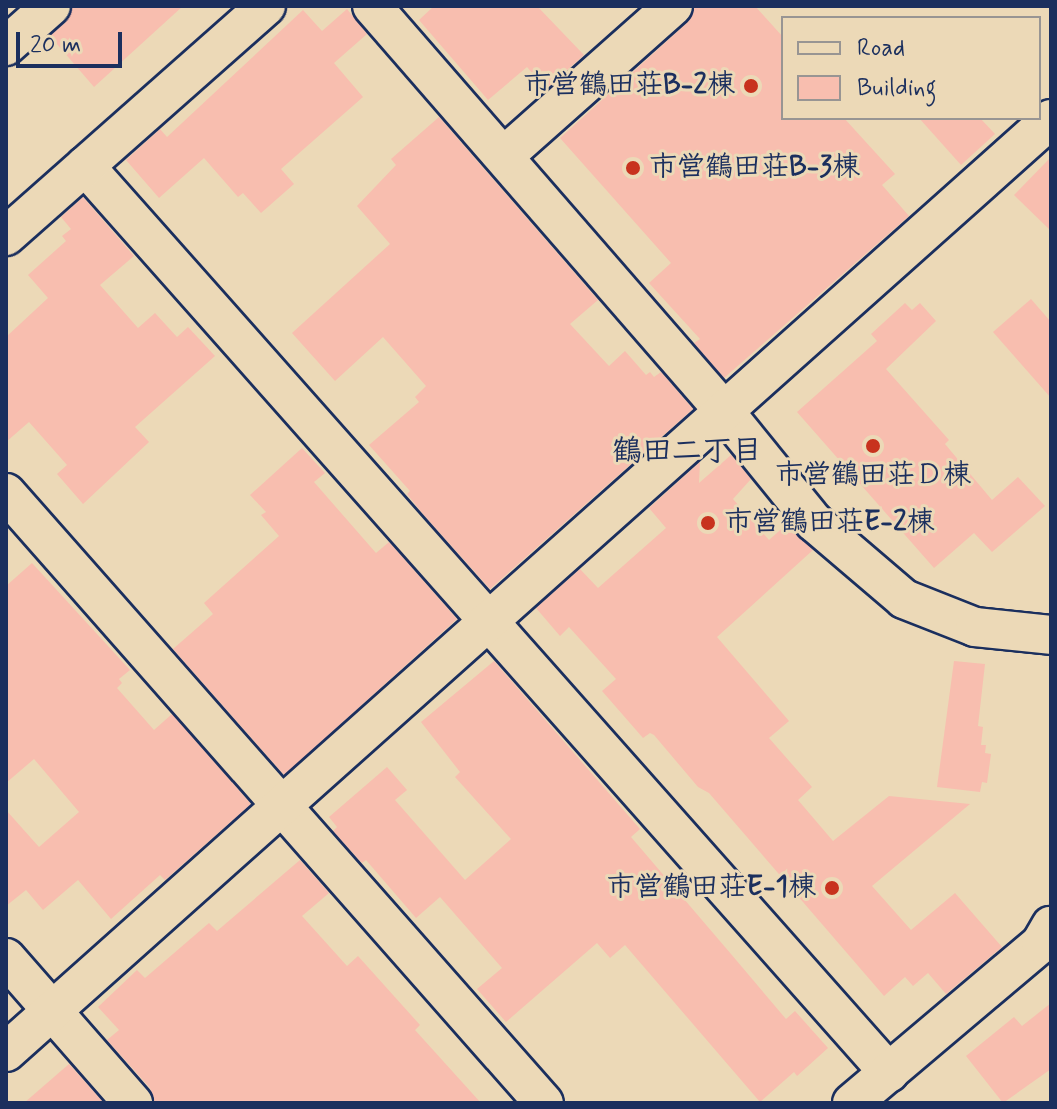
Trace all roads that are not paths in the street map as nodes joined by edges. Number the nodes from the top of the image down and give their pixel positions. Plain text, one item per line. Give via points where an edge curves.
1 (51, 6) edge
2 (266, 6) edge
3 (372, 6) edge
4 (673, 6) edge
5 (6, 46) edge
6 (1051, 119) edge
7 (504, 156) junction
8 (85, 166) junction
9 (6, 236) edge
10 (724, 411) junction
11 (6, 493) edge
12 (487, 622) junction
13 (1051, 635) edge
14 (283, 807) junction
15 (1051, 926) edge
16 (6, 958) edge
17 (53, 1010) junction
18 (6, 1052) edge
19 (889, 1073) junction
20 (133, 1103) edge
21 (544, 1103) edge
22 (852, 1103) edge

1 - 5 street
2 - 8 street
3 - 7 street
4 - 7 street
6 - 10 street
7 - 10 street
8 - 9 street
8 - 12 street
10 - 12 street
10 - 13 street via 814,522 904,599 975,627
11 - 14 street
12 - 14 street
12 - 19 street
14 - 17 street
14 - 21 street
15 - 19 street via 1041,943
16 - 17 street
17 - 18 street
17 - 20 street
19 - 22 street

